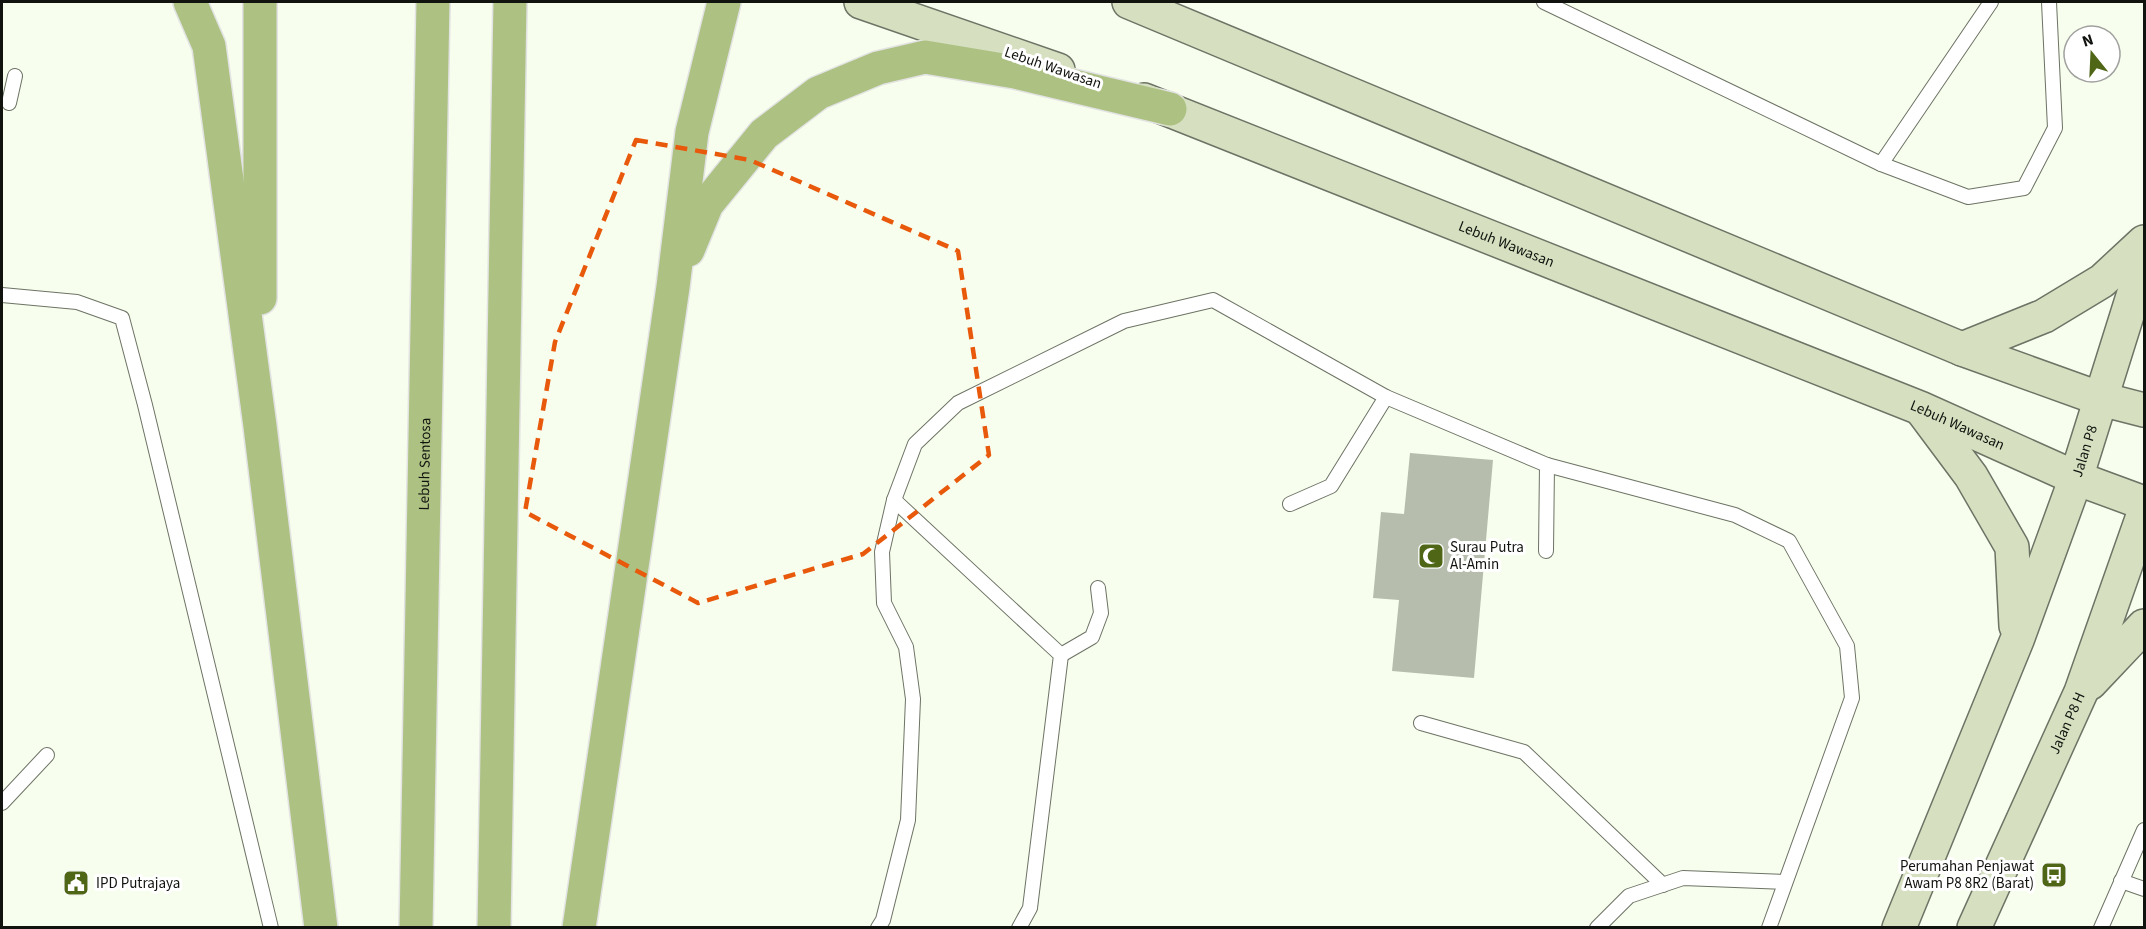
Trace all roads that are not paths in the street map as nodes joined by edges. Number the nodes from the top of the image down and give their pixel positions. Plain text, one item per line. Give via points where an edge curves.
1 (190, 2) edge
2 (260, 2) edge
3 (433, 2) edge
4 (510, 2) edge
5 (724, 2) edge
6 (861, 2) edge
7 (1128, 2) edge
8 (1544, 2) edge
9 (1991, 2) edge
10 (2049, 2) edge
11 (15, 76) dead end
12 (9, 103) dead end
13 (1170, 109) junction
14 (1881, 164) junction
15 (2145, 242) edge
16 (2145, 261) edge
17 (673, 287) junction
18 (2, 295) edge
19 (1962, 349) junction
20 (1386, 397) junction
21 (2101, 399) junction
22 (1920, 408) junction
23 (2145, 410) edge
24 (260, 426) junction
25 (1547, 465) junction
26 (2076, 478) junction
27 (894, 500) junction
28 (2145, 503) edge
29 (1290, 504) dead end
30 (2145, 513) edge
31 (1546, 550) dead end
32 (1098, 588) dead end
33 (2145, 626) edge
34 (2017, 640) junction
35 (1062, 655) junction
36 (2081, 692) junction
37 (1421, 723) dead end
38 (47, 755) dead end
39 (2, 803) edge
40 (2145, 830) edge
41 (2121, 881) junction
42 (1785, 882) junction
43 (1663, 885) junction
44 (2145, 889) edge
45 (271, 927) edge
46 (321, 927) edge
47 (416, 927) edge
48 (494, 927) edge
49 (579, 927) edge
50 (878, 927) edge
51 (1019, 927) edge
52 (1598, 927) edge
53 (1768, 927) edge
54 (1899, 927) edge
55 (1974, 927) edge
56 (2101, 927) edge

1 - 24 main road via 209,46
2 - 24 main road
3 - 47 main road, Lebuh Sentosa
4 - 48 main road
5 - 17 main road via 692,132
6 - 13 main road, Lebuh Wawasan
7 - 19 main road
8 - 14 lane
9 - 14 lane
10 - 14 lane via 2055,128 2024,188 1968,197
11 - 12 lane
13 - 17 main road via 1015,72 925,57 878,68 818,93 764,134 707,204
13 - 22 main road, Lebuh Wawasan
15 - 19 main road via 2102,280 2044,316
16 - 21 main road, Jalan P8
17 - 49 main road
18 - 45 lane via 77,302 122,318
19 - 21 main road
20 - 25 lane
20 - 27 lane via 1213,300 1124,321 958,403 915,444
20 - 29 lane via 1331,486
21 - 23 main road
21 - 26 main road, Jalan P8
22 - 26 main road, Lebuh Wawasan
22 - 34 main road via 1971,476 2012,548
24 - 46 main road
25 - 31 lane
25 - 42 lane via 1735,515 1789,541 1846,645 1852,698
26 - 28 main road, Lebuh Wawasan
26 - 34 main road, Jalan P8
27 - 35 lane
27 - 50 lane via 882,552 884,603 906,647 913,699 908,820
30 - 36 main road, Jalan P8 H
32 - 35 lane via 1101,613 1092,637
33 - 36 main road
34 - 54 main road
35 - 51 lane via 1030,908
36 - 55 main road, Jalan P8 H
37 - 43 lane via 1524,752
38 - 39 lane
40 - 41 lane
41 - 44 lane
41 - 56 lane
42 - 43 lane via 1683,878
42 - 53 lane
43 - 52 lane via 1629,896

